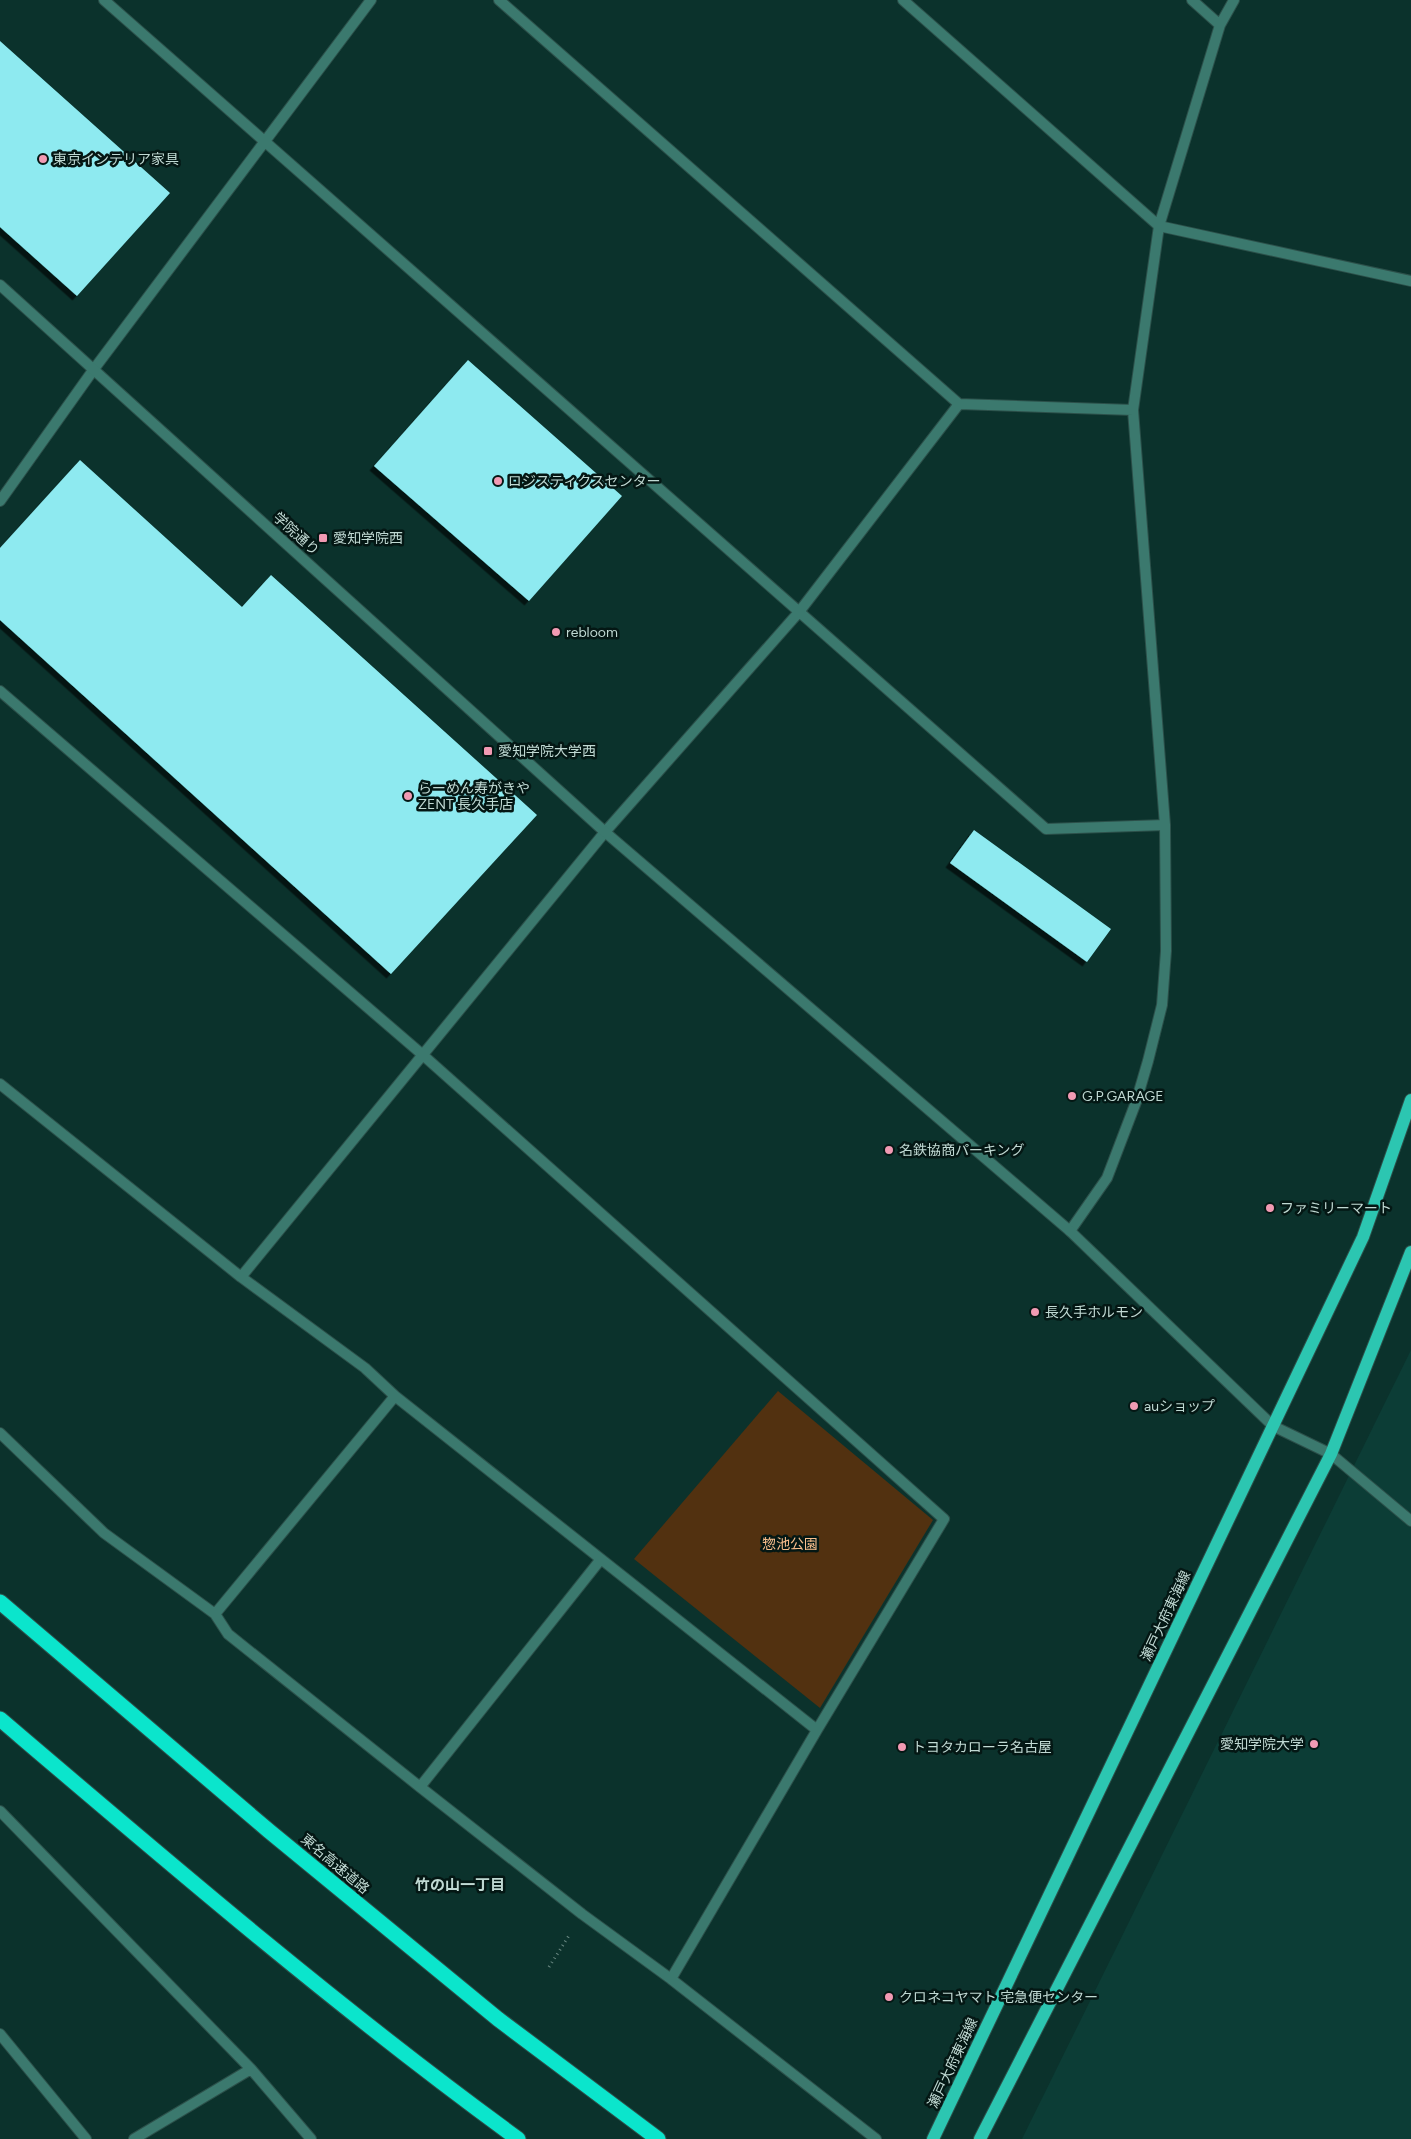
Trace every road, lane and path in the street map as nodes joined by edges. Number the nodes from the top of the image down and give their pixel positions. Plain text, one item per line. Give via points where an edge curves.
1 (104, 0) edge
2 (371, 0) edge
3 (499, 0) edge
4 (903, 0) edge
5 (1192, 0) edge
6 (1234, 0) edge
7 (1220, 25) junction
8 (266, 141) junction
9 (1159, 226) junction
10 (1411, 281) edge
11 (0, 285) edge
12 (94, 369) junction
13 (959, 404) junction
14 (1133, 410) junction
15 (0, 501) edge
16 (799, 612) junction
17 (0, 691) edge
18 (1165, 825) junction
19 (605, 832) junction
20 (424, 1056) junction
21 (0, 1084) edge
22 (1411, 1100) edge
23 (1070, 1231) junction
24 (1411, 1252) edge
25 (241, 1277) junction
26 (395, 1396) junction
27 (1273, 1426) junction
28 (0, 1433) edge
29 (1331, 1454) junction
30 (1411, 1521) edge
31 (601, 1559) junction
32 (0, 1602) edge
33 (216, 1614) junction
34 (0, 1719) edge
35 (817, 1730) junction
36 (420, 1787) junction
37 (0, 1811) edge
38 (582, 1914) junction
39 (548, 1967) dead end
40 (672, 1979) junction
41 (0, 2034) edge
42 (251, 2069) junction
43 (86, 2139) edge
44 (134, 2139) edge
45 (311, 2139) edge
46 (518, 2139) edge
47 (658, 2139) edge
48 (876, 2139) edge
49 (934, 2139) edge
50 (980, 2139) edge

1 - 8 street
2 - 8 street
3 - 13 street
4 - 9 street
5 - 7 street
6 - 7 street
7 - 9 street
8 - 12 street
8 - 16 street
9 - 10 street
9 - 14 street
11 - 12 street, 学院通り
12 - 15 street
12 - 19 street, 学院通り
13 - 14 street
13 - 16 street
14 - 18 street
16 - 18 street via 1046,829
16 - 19 street
17 - 20 street
18 - 23 street via 1166,951 1162,1005 1138,1094 1107,1178
19 - 20 street
19 - 23 street, 学院通り
20 - 25 street
20 - 35 street via 944,1519
21 - 25 street
22 - 27 main road, 瀬戸大府東海線 via 1363,1237
23 - 27 street, 学院通り
24 - 29 main road
25 - 26 street via 365,1368
26 - 31 street
26 - 33 street
27 - 29 street, 学院通り
27 - 49 main road, 瀬戸大府東海線
28 - 33 street via 104,1533
29 - 30 street, 学院通り
29 - 50 main road
31 - 35 street
31 - 36 street
32 - 47 highway, 東名高速道路 via 269,1831 498,2019
33 - 36 street via 228,1634
34 - 46 highway via 198,1888 451,2090
35 - 40 street
36 - 38 street
37 - 42 street
38 - 39 path
38 - 40 street
40 - 48 street
41 - 43 street
42 - 44 street
42 - 45 street

